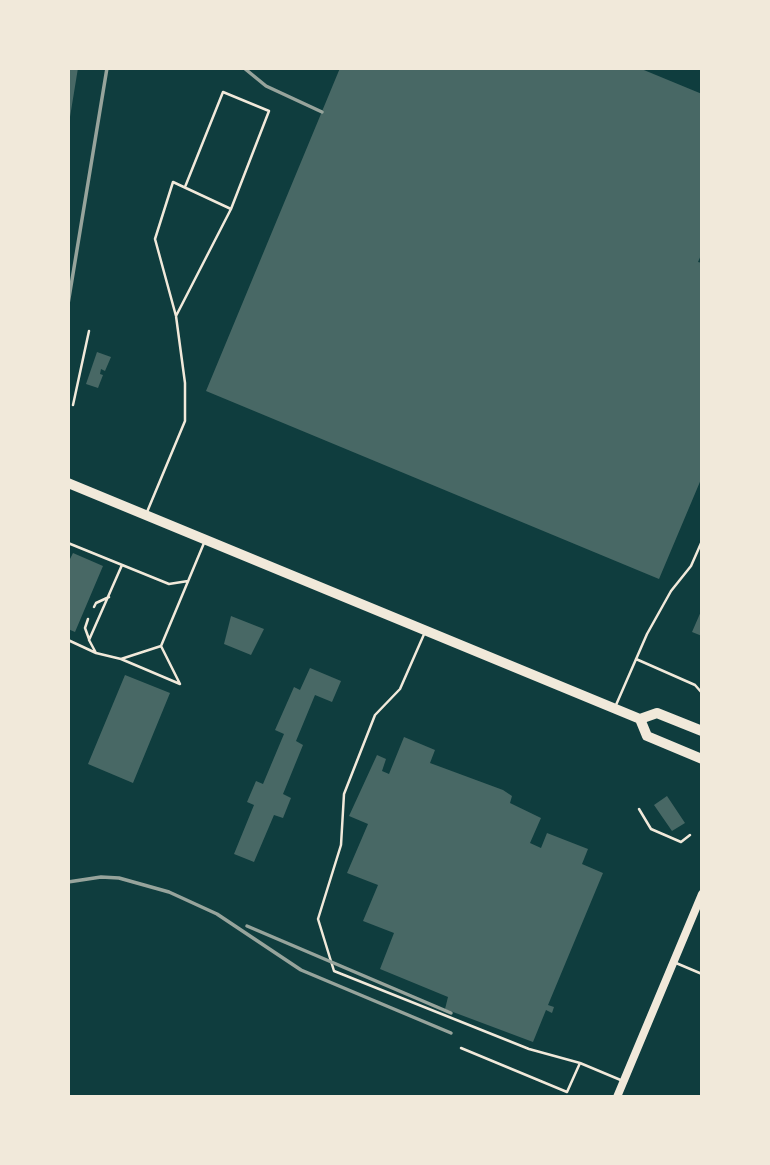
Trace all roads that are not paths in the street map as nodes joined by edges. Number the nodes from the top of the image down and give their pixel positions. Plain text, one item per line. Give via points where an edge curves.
1 (185, 188) junction
2 (231, 209) junction
3 (176, 316) junction
4 (89, 331) dead end
5 (74, 405) dead end
6 (68, 484) edge
7 (146, 516) junction
8 (205, 540) junction
9 (702, 541) edge
10 (68, 543) edge
11 (122, 565) junction
12 (188, 581) junction
13 (109, 597) junction
14 (94, 607) dead end
15 (88, 619) dead end
16 (425, 631) junction
17 (68, 640) edge
18 (89, 640) junction
19 (160, 646) junction
20 (96, 653) junction
21 (121, 659) junction
22 (636, 659) junction
23 (702, 693) edge
24 (615, 708) junction
25 (640, 719) junction
26 (702, 731) edge
27 (702, 759) edge
28 (639, 809) dead end
29 (691, 835) dead end
30 (702, 894) edge
31 (673, 962) junction
32 (702, 974) edge
33 (461, 1048) dead end
34 (580, 1063) junction
35 (623, 1081) junction
36 (617, 1097) edge

1 - 2 lane
1 - 2 lane via 223,92 269,111
1 - 3 lane via 173,182 155,239
2 - 3 lane
3 - 7 lane via 185,421
4 - 5 lane
6 - 7 main road
7 - 8 main road
8 - 12 lane
8 - 16 main road
9 - 22 lane
10 - 11 lane
11 - 12 lane via 169,584
11 - 13 lane
12 - 19 lane
13 - 14 lane
13 - 18 lane
15 - 18 lane
16 - 24 main road
16 - 34 lane via 400,689 375,715 344,794 341,845 318,919 334,971 528,1049
17 - 20 lane
18 - 20 lane
19 - 21 lane
19 - 21 lane via 180,684
20 - 21 lane
22 - 23 lane via 695,685
22 - 24 lane
24 - 25 main road
25 - 26 main road via 657,713
25 - 27 main road via 647,736
28 - 29 lane via 651,829 681,842
30 - 31 main road
31 - 32 lane
31 - 35 main road
33 - 34 lane via 568,1092
34 - 35 lane
35 - 36 main road

